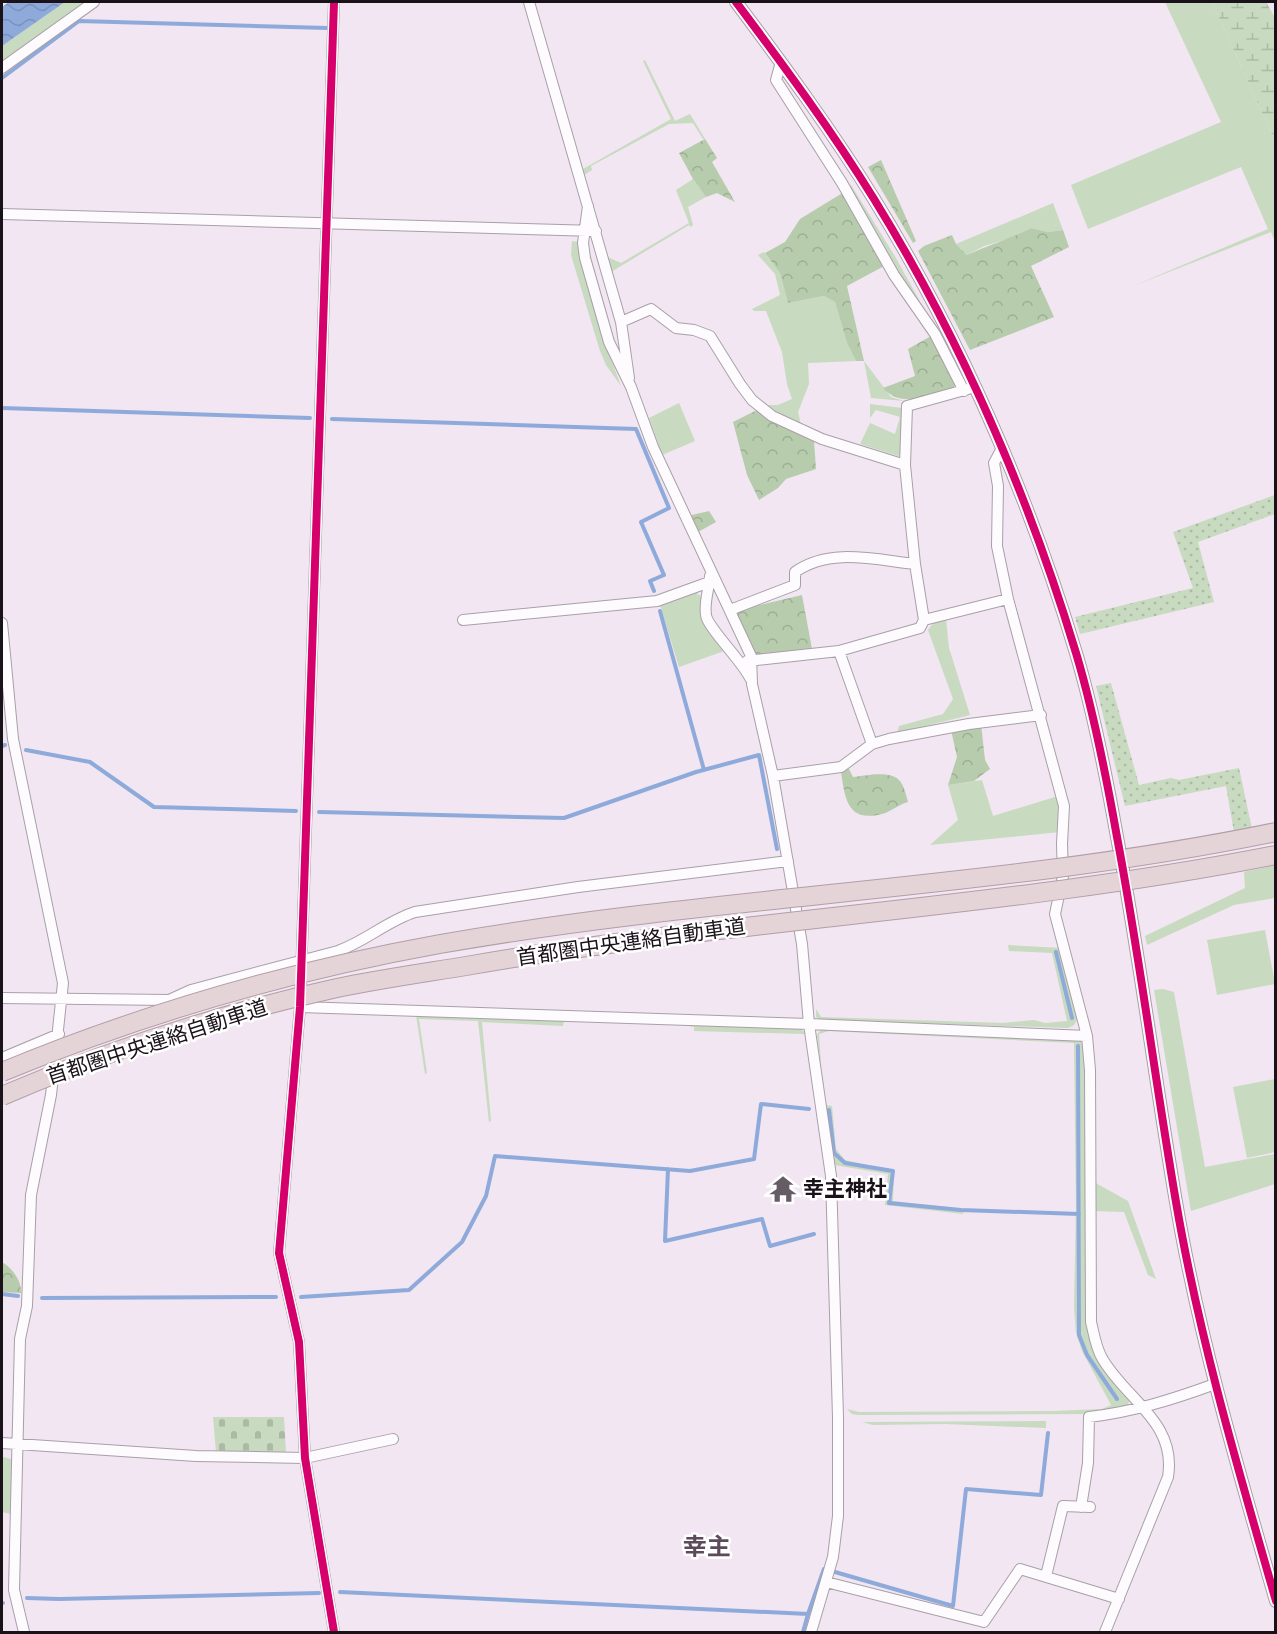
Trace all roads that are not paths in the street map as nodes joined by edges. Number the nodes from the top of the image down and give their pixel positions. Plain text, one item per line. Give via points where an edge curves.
1 (94, 2) edge
2 (334, 2) edge
3 (530, 2) edge
4 (736, 2) edge
5 (781, 62) junction
6 (2, 68) edge
7 (588, 206) junction
8 (2, 214) edge
9 (326, 225) junction
10 (596, 231) junction
11 (584, 232) junction
12 (621, 322) junction
13 (631, 387) junction
14 (969, 389) junction
15 (1002, 448) junction
16 (905, 465) junction
17 (915, 564) junction
18 (712, 581) junction
19 (1008, 599) junction
20 (730, 610) junction
21 (464, 620) dead end
22 (924, 620) junction
23 (2, 623) edge
24 (839, 651) junction
25 (746, 661) junction
26 (1041, 715) junction
27 (872, 744) junction
28 (772, 776) junction
29 (1275, 832) edge
30 (1275, 855) edge
31 (788, 861) junction
32 (302, 960) junction
33 (2, 998) edge
34 (62, 1000) junction
35 (300, 1007) junction
36 (809, 1024) junction
37 (59, 1034) junction
38 (1087, 1036) junction
39 (2, 1058) edge
40 (2, 1072) edge
41 (2, 1096) edge
42 (1215, 1384) junction
43 (1142, 1407) junction
44 (393, 1439) dead end
45 (2, 1443) edge
46 (19, 1445) junction
47 (305, 1458) junction
48 (1046, 1576) junction
49 (826, 1582) junction
50 (1119, 1599) junction
51 (1275, 1602) edge
52 (24, 1632) edge
53 (334, 1632) edge
54 (812, 1632) edge
55 (1105, 1632) edge

1 - 6 street
2 - 9 street
3 - 7 street
4 - 5 street
5 - 14 street via 829,129 927,292
5 - 14 street via 776,80 842,183 894,275
7 - 10 street
7 - 11 street
8 - 9 street
9 - 11 street
9 - 32 street
10 - 11 street
10 - 12 street
11 - 13 street via 585,258 609,342
12 - 13 street
12 - 16 street via 651,309 676,328 710,336 752,400 772,416 822,439
13 - 18 street
14 - 15 street
14 - 16 street via 907,406
15 - 19 street via 994,463 998,486 997,546
15 - 42 street via 1077,655 1102,759 1130,907 1176,1204
16 - 17 street
17 - 20 street via 844,556 824,560 795,572 795,585
17 - 22 street
18 - 20 street
18 - 21 street via 657,601
18 - 25 street via 707,592 706,618
19 - 22 street
19 - 26 street
20 - 25 street
22 - 24 street via 920,628
23 - 34 street via 13,739 60,960
24 - 25 street
24 - 27 street
25 - 28 street
26 - 27 street via 946,728
26 - 38 street via 1064,806 1063,876 1055,914
27 - 28 street via 841,767
28 - 31 street
29 - 40 highway, 首都圏中央連絡自動車道, bridge via 1071,866 644,914 441,944 324,969 190,1005
30 - 41 highway, 首都圏中央連絡自動車道, bridge via 1099,885 675,934 396,977 249,1010 168,1034
31 - 32 street via 416,912 398,917 349,947
31 - 36 street via 802,944
32 - 34 street via 191,990 169,1000
32 - 35 street
33 - 34 street
34 - 37 street
35 - 36 street
35 - 47 street via 279,1253 299,1341
36 - 38 street
36 - 49 street via 831,1176 838,1516
37 - 39 street
37 - 46 street via 31,1195 27,1306 20,1340
38 - 43 street via 1091,1322 1102,1358
42 - 43 street
42 - 51 street
43 - 48 street via 1089,1417 1085,1507 1064,1506
43 - 50 street via 1161,1430 1170,1467
44 - 47 street
45 - 46 street
46 - 47 street
46 - 52 street via 14,1590
47 - 53 street
48 - 49 street via 1020,1569 984,1622
48 - 50 street
49 - 54 street
50 - 55 street

